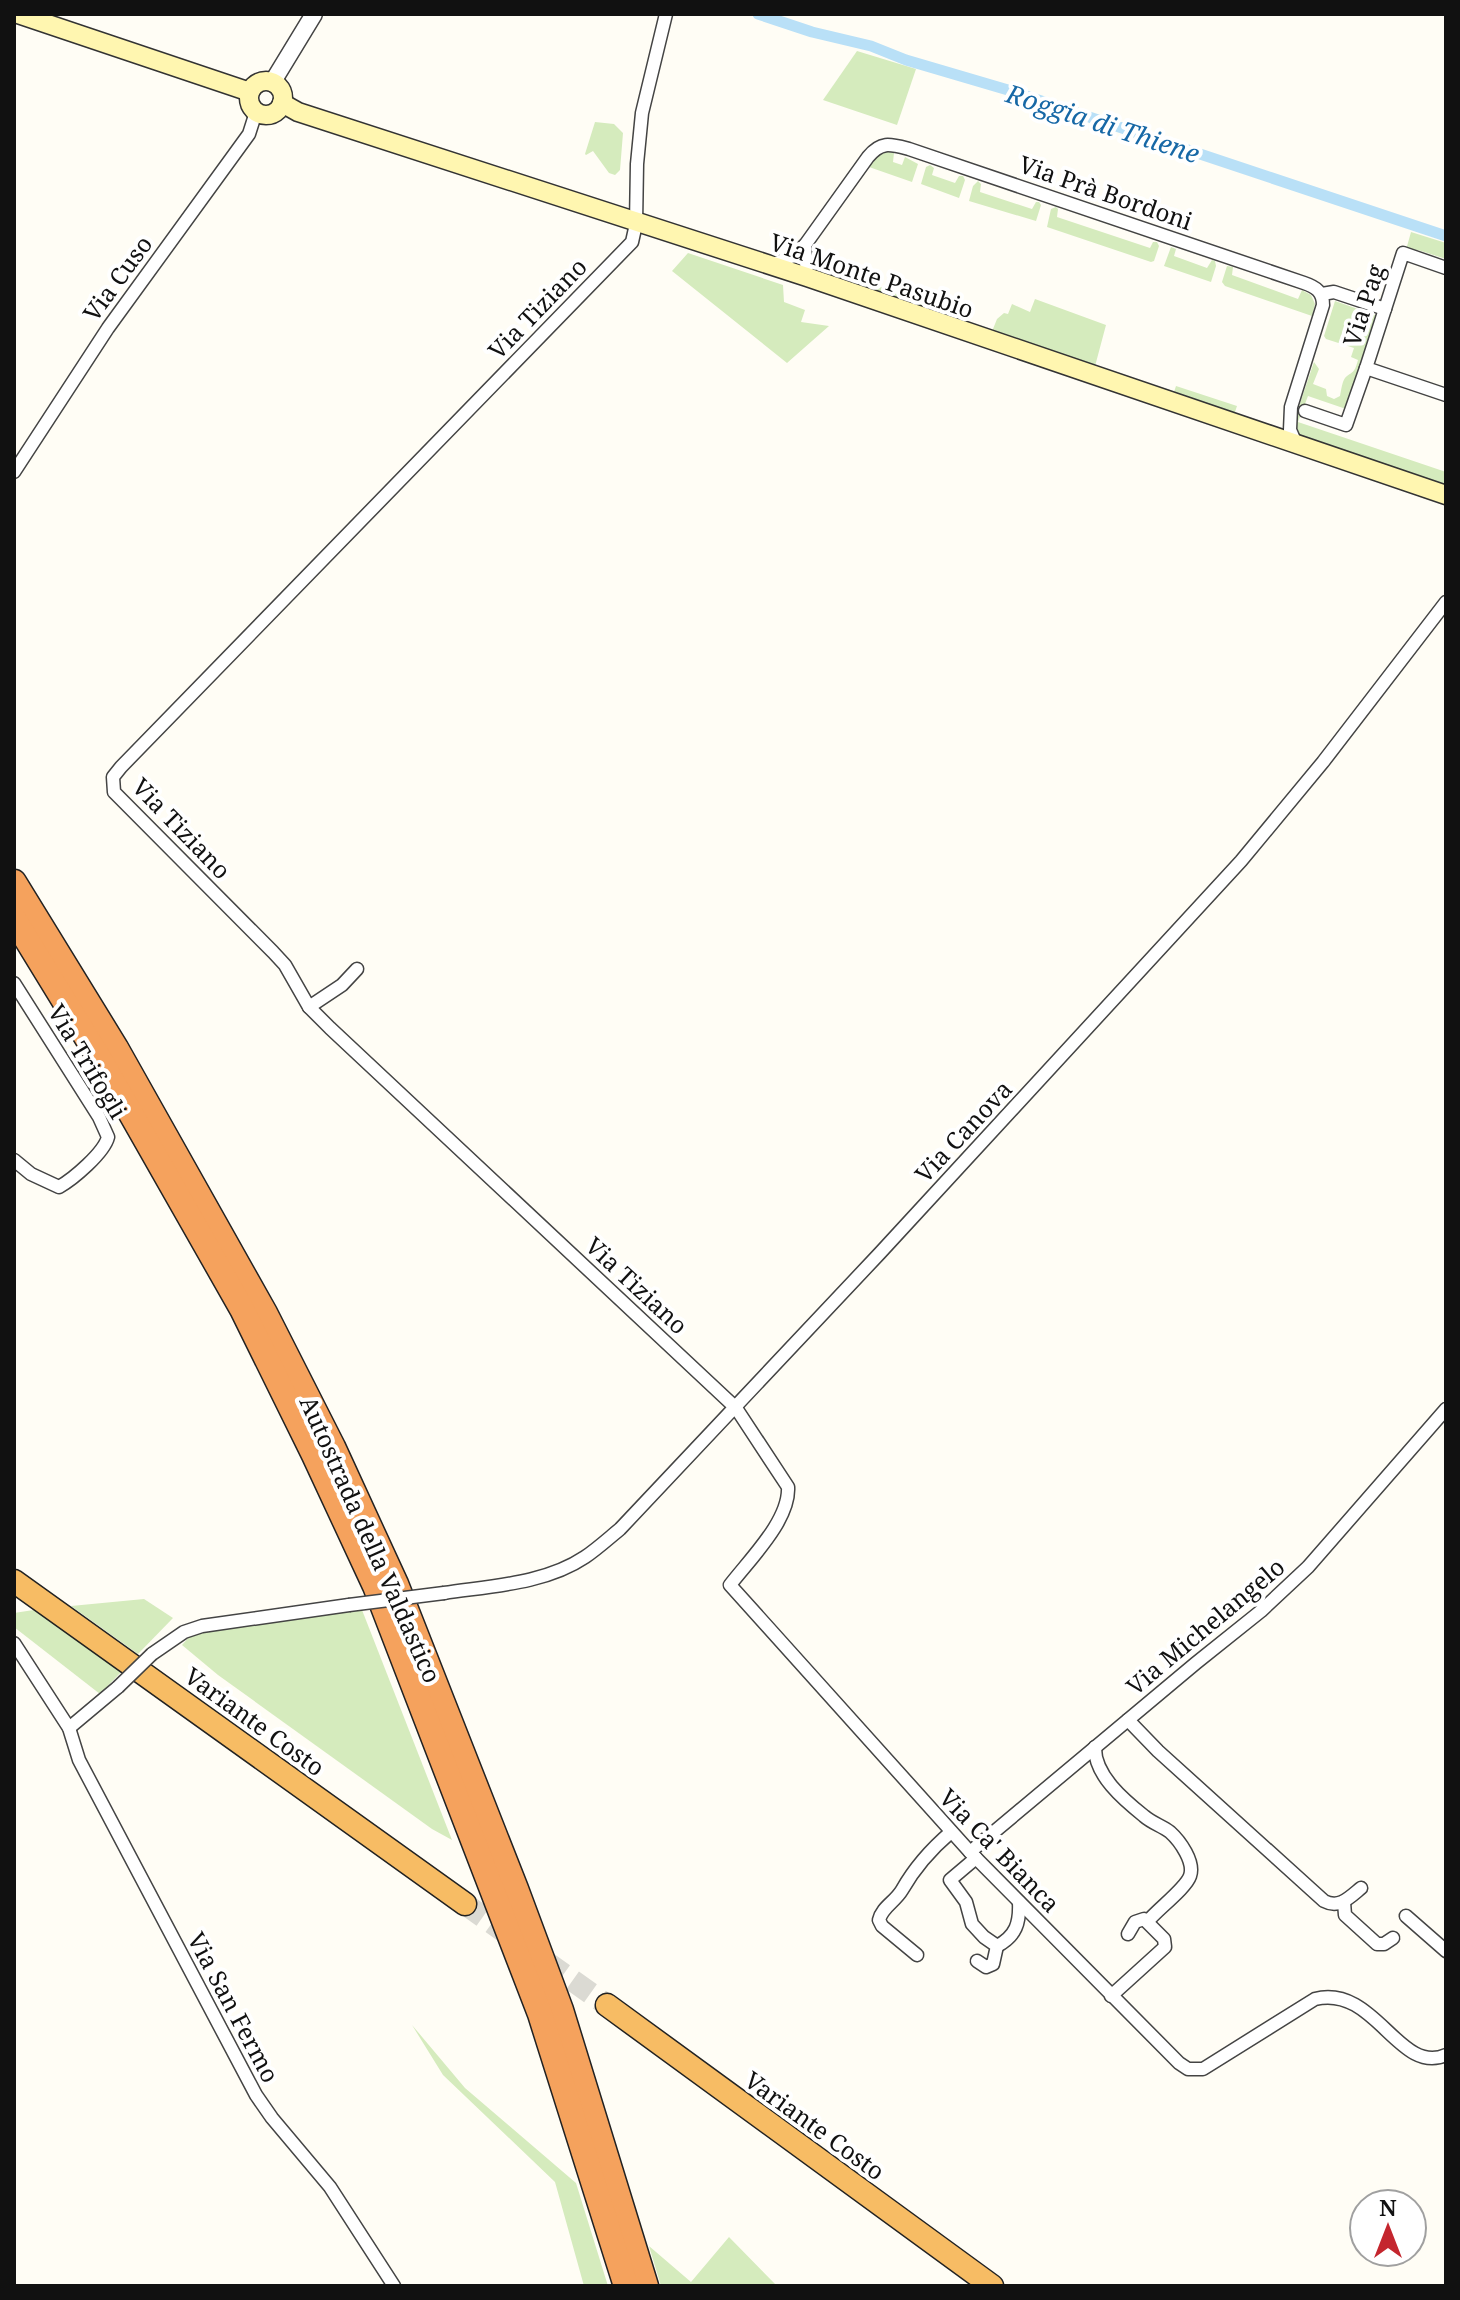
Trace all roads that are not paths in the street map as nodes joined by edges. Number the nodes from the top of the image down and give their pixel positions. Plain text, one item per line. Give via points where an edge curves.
1 (18, 14) edge
2 (314, 14) edge
3 (666, 14) edge
4 (272, 83) junction
5 (250, 92) junction
6 (282, 103) junction
7 (256, 112) junction
8 (636, 224) junction
9 (805, 245) junction
10 (770, 265) junction
11 (1446, 268) edge
12 (807, 277) junction
13 (1322, 294) junction
14 (1385, 309) junction
15 (1366, 368) junction
16 (1446, 395) edge
17 (1291, 407) junction
18 (1305, 411) dead end
19 (1264, 435) junction
20 (1297, 446) junction
21 (14, 472) edge
22 (1446, 495) edge
23 (1446, 602) edge
24 (14, 882) edge
25 (14, 919) edge
26 (357, 969) dead end
27 (14, 983) edge
28 (309, 1007) junction
29 (14, 1160) edge
30 (736, 1408) junction
31 (1446, 1409) edge
32 (14, 1581) edge
33 (14, 1643) edge
34 (1128, 1720) junction
35 (69, 1728) junction
36 (1095, 1747) junction
37 (951, 1832) junction
38 (973, 1855) junction
39 (1361, 1888) dead end
40 (1019, 1902) junction
41 (1344, 1902) junction
42 (465, 1904) tunnel mouth
43 (1406, 1916) dead end
44 (1148, 1921) junction
45 (1128, 1934) dead end
46 (1393, 1938) dead end
47 (997, 1946) junction
48 (1446, 1951) edge
49 (917, 1955) dead end
50 (977, 1961) dead end
51 (1111, 1996) junction
52 (607, 2005) tunnel mouth
53 (1446, 2055) edge
54 (394, 2286) edge
55 (626, 2286) edge
56 (646, 2286) edge
57 (992, 2286) edge

1 - 5 main road
2 - 4 street
3 - 8 street via 642,113
4 - 5 main road via 257,84
4 - 6 main road via 280,89
5 - 7 main road
6 - 7 main road via 271,114
6 - 8 main road, Via Monte Pasubio
7 - 21 street, Via Cuso via 249,134 108,328
8 - 10 main road, Via Monte Pasubio
8 - 28 street, Via Tiziano via 632,242 113,777 114,792 285,965
9 - 10 street, Via Prà Bordoni
9 - 12 street
9 - 13 street, Via Prà Bordoni via 875,148 886,143 1316,287
10 - 12 main road, Via Monte Pasubio
11 - 14 street, Via Pag via 1403,253
12 - 19 main road, Via Monte Pasubio
13 - 14 street via 1334,292
13 - 17 street
14 - 15 street, Via Pag
15 - 16 street, Via Pag
15 - 18 street, Via Pag via 1346,425
17 - 19 street
17 - 20 street via 1290,430
19 - 20 main road, Via Monte Pasubio
20 - 22 main road, Via Monte Pasubio
23 - 30 street, Via Canova via 1250,851
24 - 56 highway, Autostrada della Valdastico via 116,1048 265,1313 396,1584 561,2010
25 - 55 highway, Autostrada della Valdastico via 242,1309 375,1586 535,2000
26 - 28 street
27 - 29 street, Via Trifogli via 108,1137 102,1150 59,1187
28 - 30 street, Via Tiziano
30 - 35 street, Via Canova, bridge via 620,1529 583,1558 523,1581 202,1626 152,1654
30 - 37 street, Via Ca' Bianca via 789,1492 776,1525 730,1585
31 - 34 street, Via Michelangelo via 1308,1567
32 - 42 highway, Variante Costo
33 - 35 street, Via San Fermo
34 - 36 street, Via Michelangelo
34 - 41 street via 1319,1897 1333,1904
35 - 54 street, Via San Fermo via 79,1760 256,2095 330,2187
36 - 38 street, Via Michelangelo
36 - 44 street via 1097,1765 1114,1787 1146,1819 1175,1836 1191,1868 1188,1880
37 - 38 street, Via Ca' Bianca
37 - 49 street via 919,1863 879,1920
38 - 40 street, Via Ca' Bianca
38 - 47 street, Via Michelangelo via 950,1880 966,1902 972,1924
39 - 41 street
40 - 47 street via 1014,1934
40 - 51 street, Via Ca' Bianca
41 - 46 street via 1345,1915 1377,1944
43 - 48 street
44 - 45 street via 1139,1919
44 - 51 street via 1165,1947
47 - 50 street via 993,1964 986,1967
51 - 53 street, Via Ca' Bianca via 1179,2063 1196,2071 1325,1996 1352,2002 1421,2057
52 - 57 highway, Variante Costo

